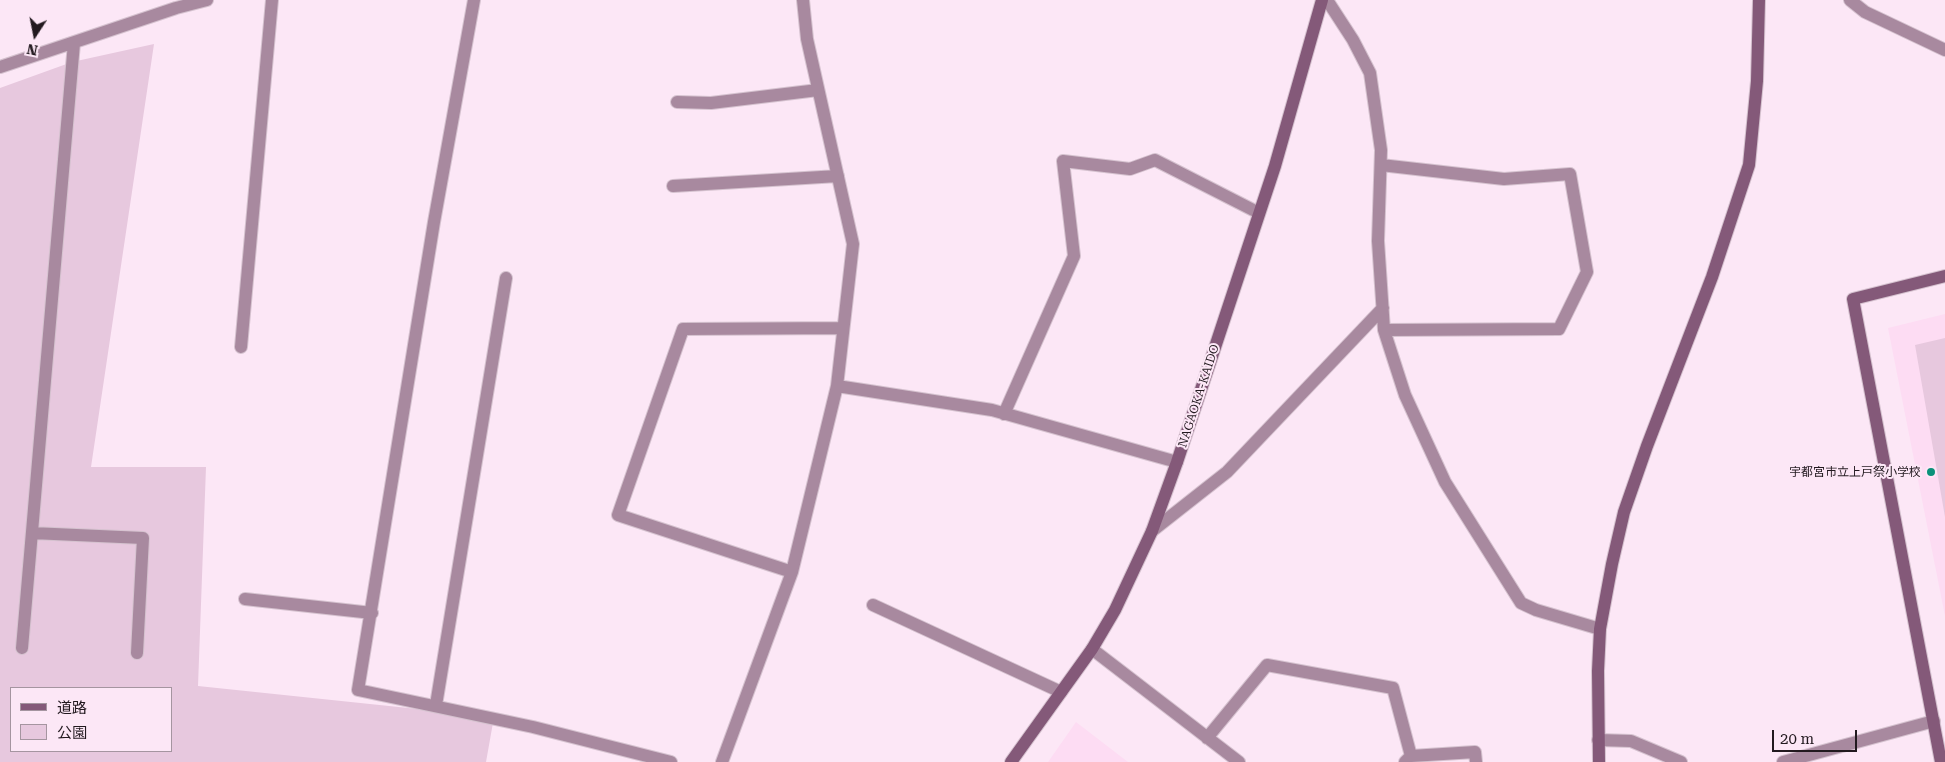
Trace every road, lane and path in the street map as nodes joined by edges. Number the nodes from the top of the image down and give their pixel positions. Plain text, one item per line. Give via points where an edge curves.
1 (208, 0) edge
2 (272, 0) edge
3 (474, 0) edge
4 (803, 0) edge
5 (1322, 0) edge
6 (1327, 0) edge
7 (1759, 0) edge
8 (1850, 0) edge
9 (74, 42) junction
10 (1945, 50) edge
11 (0, 67) edge
12 (818, 90) junction
13 (677, 102) dead end
14 (1381, 166) junction
15 (838, 176) junction
16 (673, 186) dead end
17 (1259, 213) junction
18 (1945, 276) edge
19 (506, 278) dead end
20 (1383, 308) junction
21 (843, 328) junction
22 (1384, 330) junction
23 (241, 347) dead end
24 (837, 386) junction
25 (1004, 414) junction
26 (1177, 462) junction
27 (1152, 531) junction
28 (32, 533) junction
29 (792, 572) junction
30 (245, 599) dead end
31 (873, 604) dead end
32 (372, 613) junction
33 (1600, 629) junction
34 (22, 648) dead end
35 (1092, 649) junction
36 (137, 653) dead end
37 (1061, 692) junction
38 (436, 705) junction
39 (1934, 721) junction
40 (1208, 738) junction
41 (1598, 740) junction
42 (1408, 759) edge
43 (671, 762) edge
44 (722, 762) edge
45 (1011, 762) edge
46 (1240, 762) edge
47 (1476, 762) edge
48 (1599, 762) edge
49 (1682, 762) edge
50 (1783, 762) edge
51 (1941, 762) edge

1 - 9 street
2 - 23 street
3 - 32 street via 434,222
4 - 12 street
5 - 17 street, NAGAOKA-KAIDO
6 - 14 street via 1370,73 1382,150
7 - 33 street via 1757,82 1749,165 1712,277 1624,512
8 - 10 street via 1865,12
9 - 11 street
9 - 28 street
12 - 13 street via 711,103
12 - 15 street
14 - 20 street via 1378,240
14 - 22 street via 1504,179 1570,174 1587,272 1559,329
15 - 16 street
15 - 21 street via 853,244
17 - 25 street via 1154,160 1130,169 1063,161 1074,256
17 - 26 street, NAGAOKA-KAIDO
18 - 39 street via 1853,299
19 - 38 street
20 - 22 street
20 - 27 street via 1227,472
21 - 24 street
21 - 29 street via 683,329 618,515
22 - 33 street via 1406,395 1445,482 1521,603
24 - 25 street
24 - 29 street
25 - 26 street
26 - 27 street, NAGAOKA-KAIDO
27 - 35 street, NAGAOKA-KAIDO via 1115,610
28 - 34 street
28 - 36 street via 143,538
29 - 44 street
30 - 32 street
31 - 37 street
32 - 38 street via 358,690
33 - 41 street
35 - 37 street, NAGAOKA-KAIDO
35 - 40 street
37 - 45 street, NAGAOKA-KAIDO
38 - 43 street
39 - 50 street
39 - 51 street
40 - 42 street via 1267,665 1393,688
40 - 46 street
41 - 48 street
41 - 49 street via 1631,741
42 - 47 street via 1475,752

